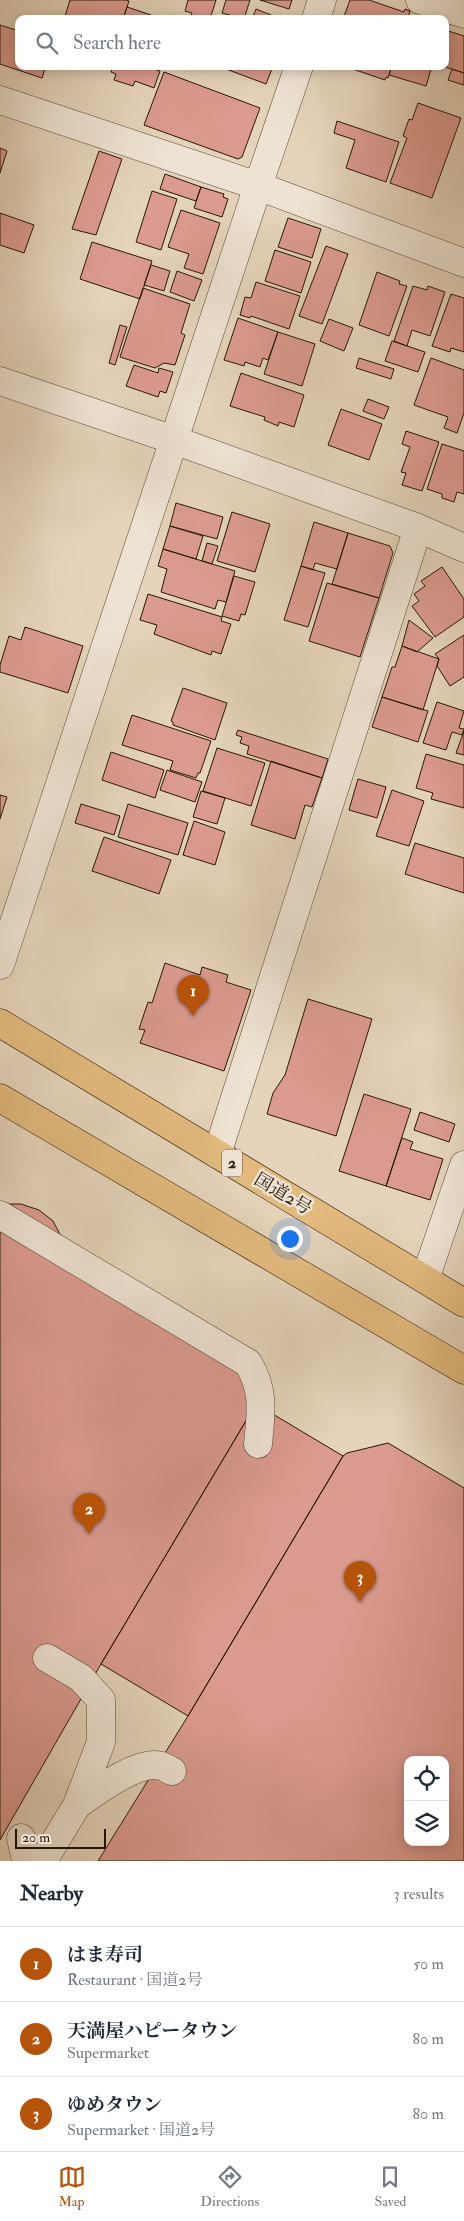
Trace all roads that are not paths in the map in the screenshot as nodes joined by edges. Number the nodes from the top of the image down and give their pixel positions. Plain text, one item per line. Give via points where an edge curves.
1 (322, 0) edge
2 (420, 0) edge
3 (464, 14) edge
4 (317, 15) edge
5 (298, 70) edge
6 (0, 100) edge
7 (258, 186) junction
8 (464, 263) edge
9 (0, 381) edge
10 (174, 440) junction
11 (418, 528) junction
12 (464, 548) edge
13 (0, 965) edge
14 (0, 1023) edge
15 (0, 1098) edge
16 (217, 1154) junction
17 (464, 1165) edge
18 (0, 1215) edge
19 (425, 1279) junction
20 (464, 1303) edge
21 (464, 1370) edge
22 (258, 1444) dead end
23 (47, 1658) dead end
24 (172, 1771) dead end
25 (77, 1805) junction
26 (42, 1861) edge

1 - 4 street
2 - 3 street
5 - 7 street
6 - 7 street
7 - 8 street
7 - 10 street
9 - 10 street
10 - 11 street
10 - 13 street
11 - 12 street
11 - 16 street
14 - 16 highway, 国道2号 / 2
15 - 21 highway
16 - 19 highway, 国道2号 / 2
17 - 19 street
18 - 22 street via 248,1363 257,1376 261,1406
19 - 20 highway, 国道2号 / 2
23 - 25 street via 81,1678 101,1700 101,1742
24 - 25 street via 160,1765 137,1768
25 - 26 street

